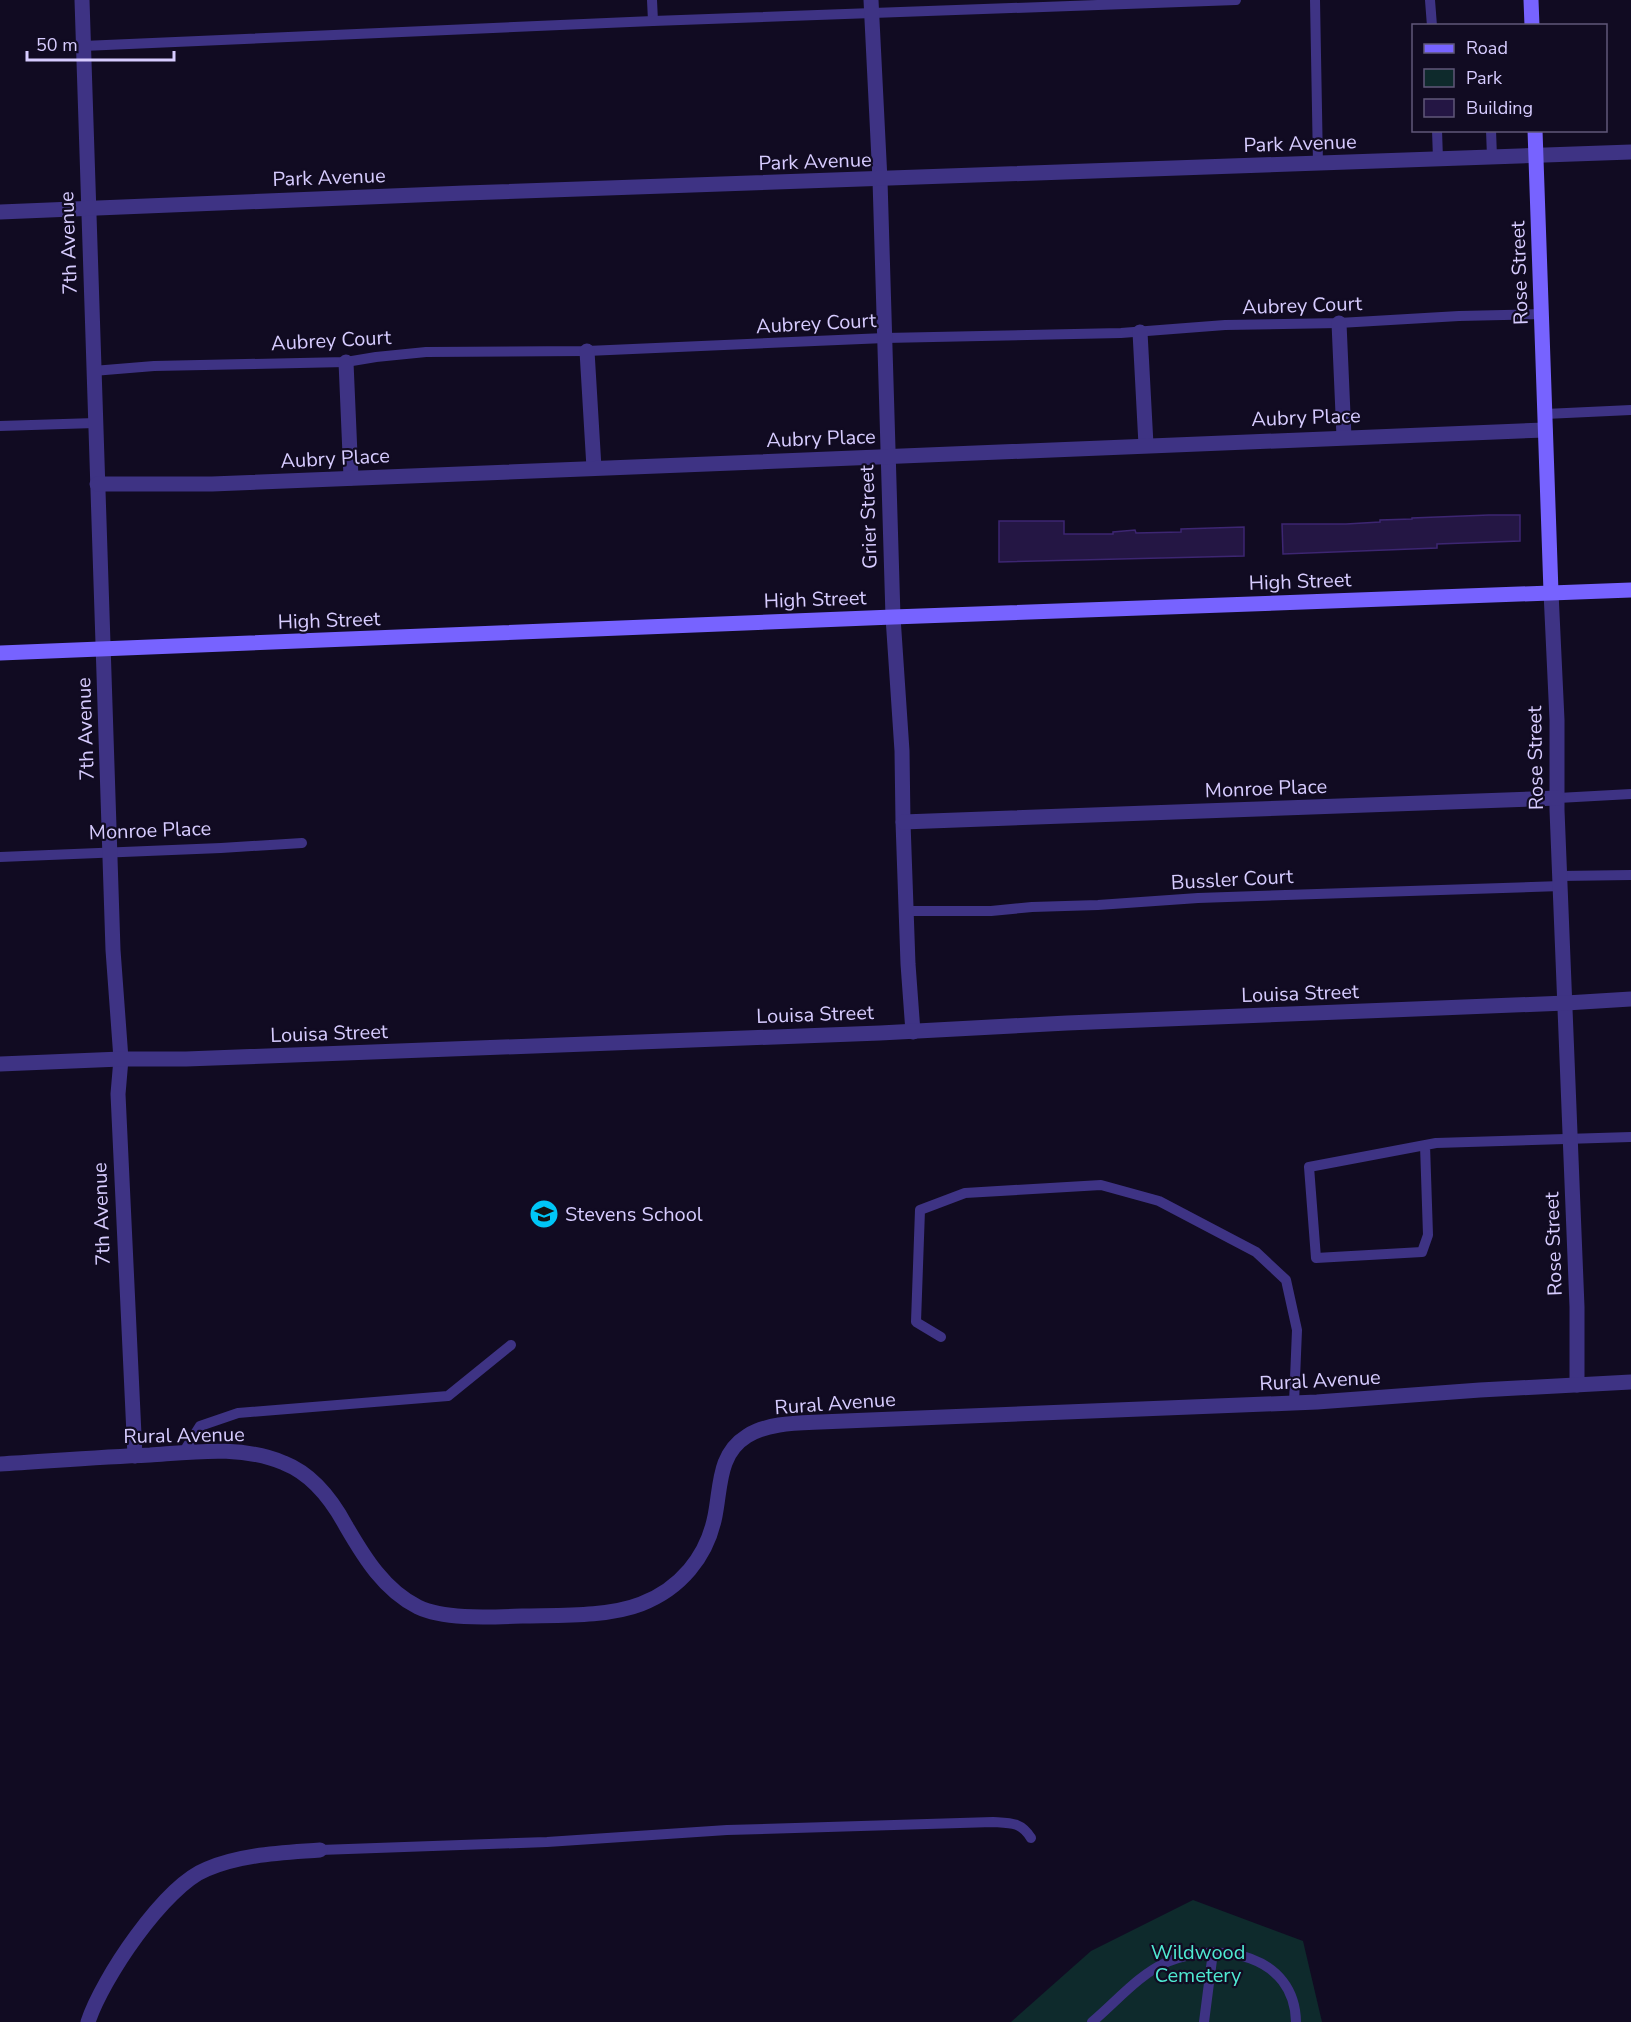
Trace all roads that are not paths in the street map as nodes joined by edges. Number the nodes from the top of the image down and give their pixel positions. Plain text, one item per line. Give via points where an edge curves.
1 (81, 0) edge
2 (652, 0) edge
3 (1236, 0) edge
4 (1315, 0) edge
5 (1431, 0) edge
6 (1531, 0) edge
7 (871, 7) edge
8 (653, 21) junction
9 (1432, 24) edge
10 (1532, 24) edge
11 (84, 46) junction
12 (1437, 132) edge
13 (1491, 132) edge
14 (1535, 132) edge
15 (1631, 152) edge
16 (1536, 156) junction
17 (1492, 157) junction
18 (1438, 159) junction
19 (1318, 164) junction
20 (880, 180) junction
21 (88, 208) junction
22 (0, 212) edge
23 (1542, 314) junction
24 (1339, 323) junction
25 (1140, 332) junction
26 (885, 338) junction
27 (587, 357) junction
28 (346, 362) junction
29 (93, 371) junction
30 (1631, 410) edge
31 (1545, 422) junction
32 (95, 423) junction
33 (0, 426) edge
34 (1344, 436) junction
35 (1146, 445) junction
36 (887, 457) junction
37 (594, 468) junction
38 (351, 478) junction
39 (97, 484) junction
40 (1631, 590) edge
41 (1551, 592) junction
42 (893, 617) junction
43 (103, 650) junction
44 (0, 653) edge
45 (1631, 794) edge
46 (1558, 798) junction
47 (903, 822) junction
48 (302, 843) dead end
49 (111, 853) junction
50 (0, 857) edge
51 (1631, 875) edge
52 (1561, 881) junction
53 (906, 911) junction
54 (1631, 999) edge
55 (1566, 1003) junction
56 (913, 1032) junction
57 (121, 1059) junction
58 (0, 1064) edge
59 (1631, 1137) edge
60 (1569, 1138) junction
61 (1425, 1145) junction
62 (941, 1337) dead end
63 (511, 1345) dead end
64 (1631, 1382) edge
65 (1577, 1385) junction
66 (1294, 1403) junction
67 (183, 1453) junction
68 (135, 1455) junction
69 (0, 1464) edge
70 (1031, 1838) dead end
71 (320, 1850) joint
72 (1213, 1952) junction
73 (1102, 2018) edge
74 (88, 2022) edge
75 (1092, 2022) edge
76 (1204, 2022) edge
77 (1296, 2022) edge

1 - 11 street, 7th Avenue
2 - 8 lane
3 - 7 lane
4 - 19 lane
5 - 9 lane
6 - 10 main road
7 - 8 lane
7 - 20 street, Grier Street
8 - 11 lane
11 - 21 street, 7th Avenue
12 - 18 lane
13 - 17 lane
14 - 16 main road, Rose Street
15 - 16 street, Park Avenue
16 - 17 street, Park Avenue
16 - 23 main road, Rose Street
17 - 18 street, Park Avenue
18 - 19 street, Park Avenue
19 - 20 street, Park Avenue
20 - 21 street, Park Avenue
20 - 26 street, Grier Street
21 - 22 street, Park Avenue
21 - 29 street, 7th Avenue
23 - 24 lane, Aubrey Court
23 - 31 main road, Rose Street
24 - 25 lane, Aubrey Court via 1226,325
24 - 34 street
25 - 26 lane, Aubrey Court
25 - 35 street
26 - 27 lane, Aubrey Court
26 - 36 street, Grier Street
27 - 28 lane, Aubrey Court via 426,352
27 - 37 street
28 - 29 lane, Aubrey Court via 166,365
28 - 38 street
29 - 32 street, 7th Avenue
30 - 31 lane, Aubry Place
31 - 34 street, Aubry Place
31 - 41 main road, Rose Street
32 - 33 lane
32 - 39 street, 7th Avenue
34 - 35 street, Aubry Place
35 - 36 street, Aubry Place
36 - 37 street, Aubry Place
36 - 42 street, Grier Street
37 - 38 street, Aubry Place
38 - 39 street, Aubry Place
39 - 43 street, 7th Avenue
40 - 41 main road, High Street
41 - 42 main road, High Street
41 - 46 street, Rose Street
42 - 43 main road, High Street
42 - 47 street, Grier Street
43 - 44 main road, High Street
43 - 49 street, 7th Avenue
45 - 46 lane, Monroe Place
46 - 47 street, Monroe Place
46 - 52 street, Rose Street
47 - 53 street, Grier Street
48 - 49 lane, Monroe Place
49 - 50 lane, Monroe Place
49 - 57 street, 7th Avenue
51 - 52 lane, Bussler Court
52 - 53 lane, Bussler Court via 991,911
52 - 55 street, Rose Street
53 - 56 street, Grier Street
54 - 55 street, Louisa Street
55 - 56 street, Louisa Street
55 - 60 street, Rose Street
56 - 57 street, Louisa Street
57 - 58 street, Louisa Street
57 - 68 street, 7th Avenue via 118,1094
59 - 60 lane
60 - 61 lane
60 - 65 street, Rose Street
61 - 61 lane via 1309,1167 1316,1258 1422,1252 1428,1235
62 - 66 lane via 916,1322 920,1210 965,1193 1101,1185 1159,1201 1256,1252 1286,1280 1297,1330
63 - 67 lane via 447,1396 237,1413 200,1426
64 - 65 street, Rural Avenue
65 - 66 street, Rural Avenue
66 - 67 street, Rural Avenue via 820,1422 755,1431 732,1448 724,1463 708,1541 682,1579 665,1592 629,1608 531,1616 458,1616 420,1608 404,1599 371,1567 326,1494 285,1463 253,1454
67 - 68 street, Rural Avenue
68 - 69 street, Rural Avenue
70 - 71 lane via 1025,1829 1012,1823 982,1823 727,1830 547,1842
71 - 74 street via 233,1860 196,1874 177,1890 126,1950 104,1984
72 - 73 lane via 1167,1962 1132,1985
72 - 76 lane
72 - 77 lane via 1241,1954 1267,1967 1285,1983 1296,2010
73 - 75 lane

